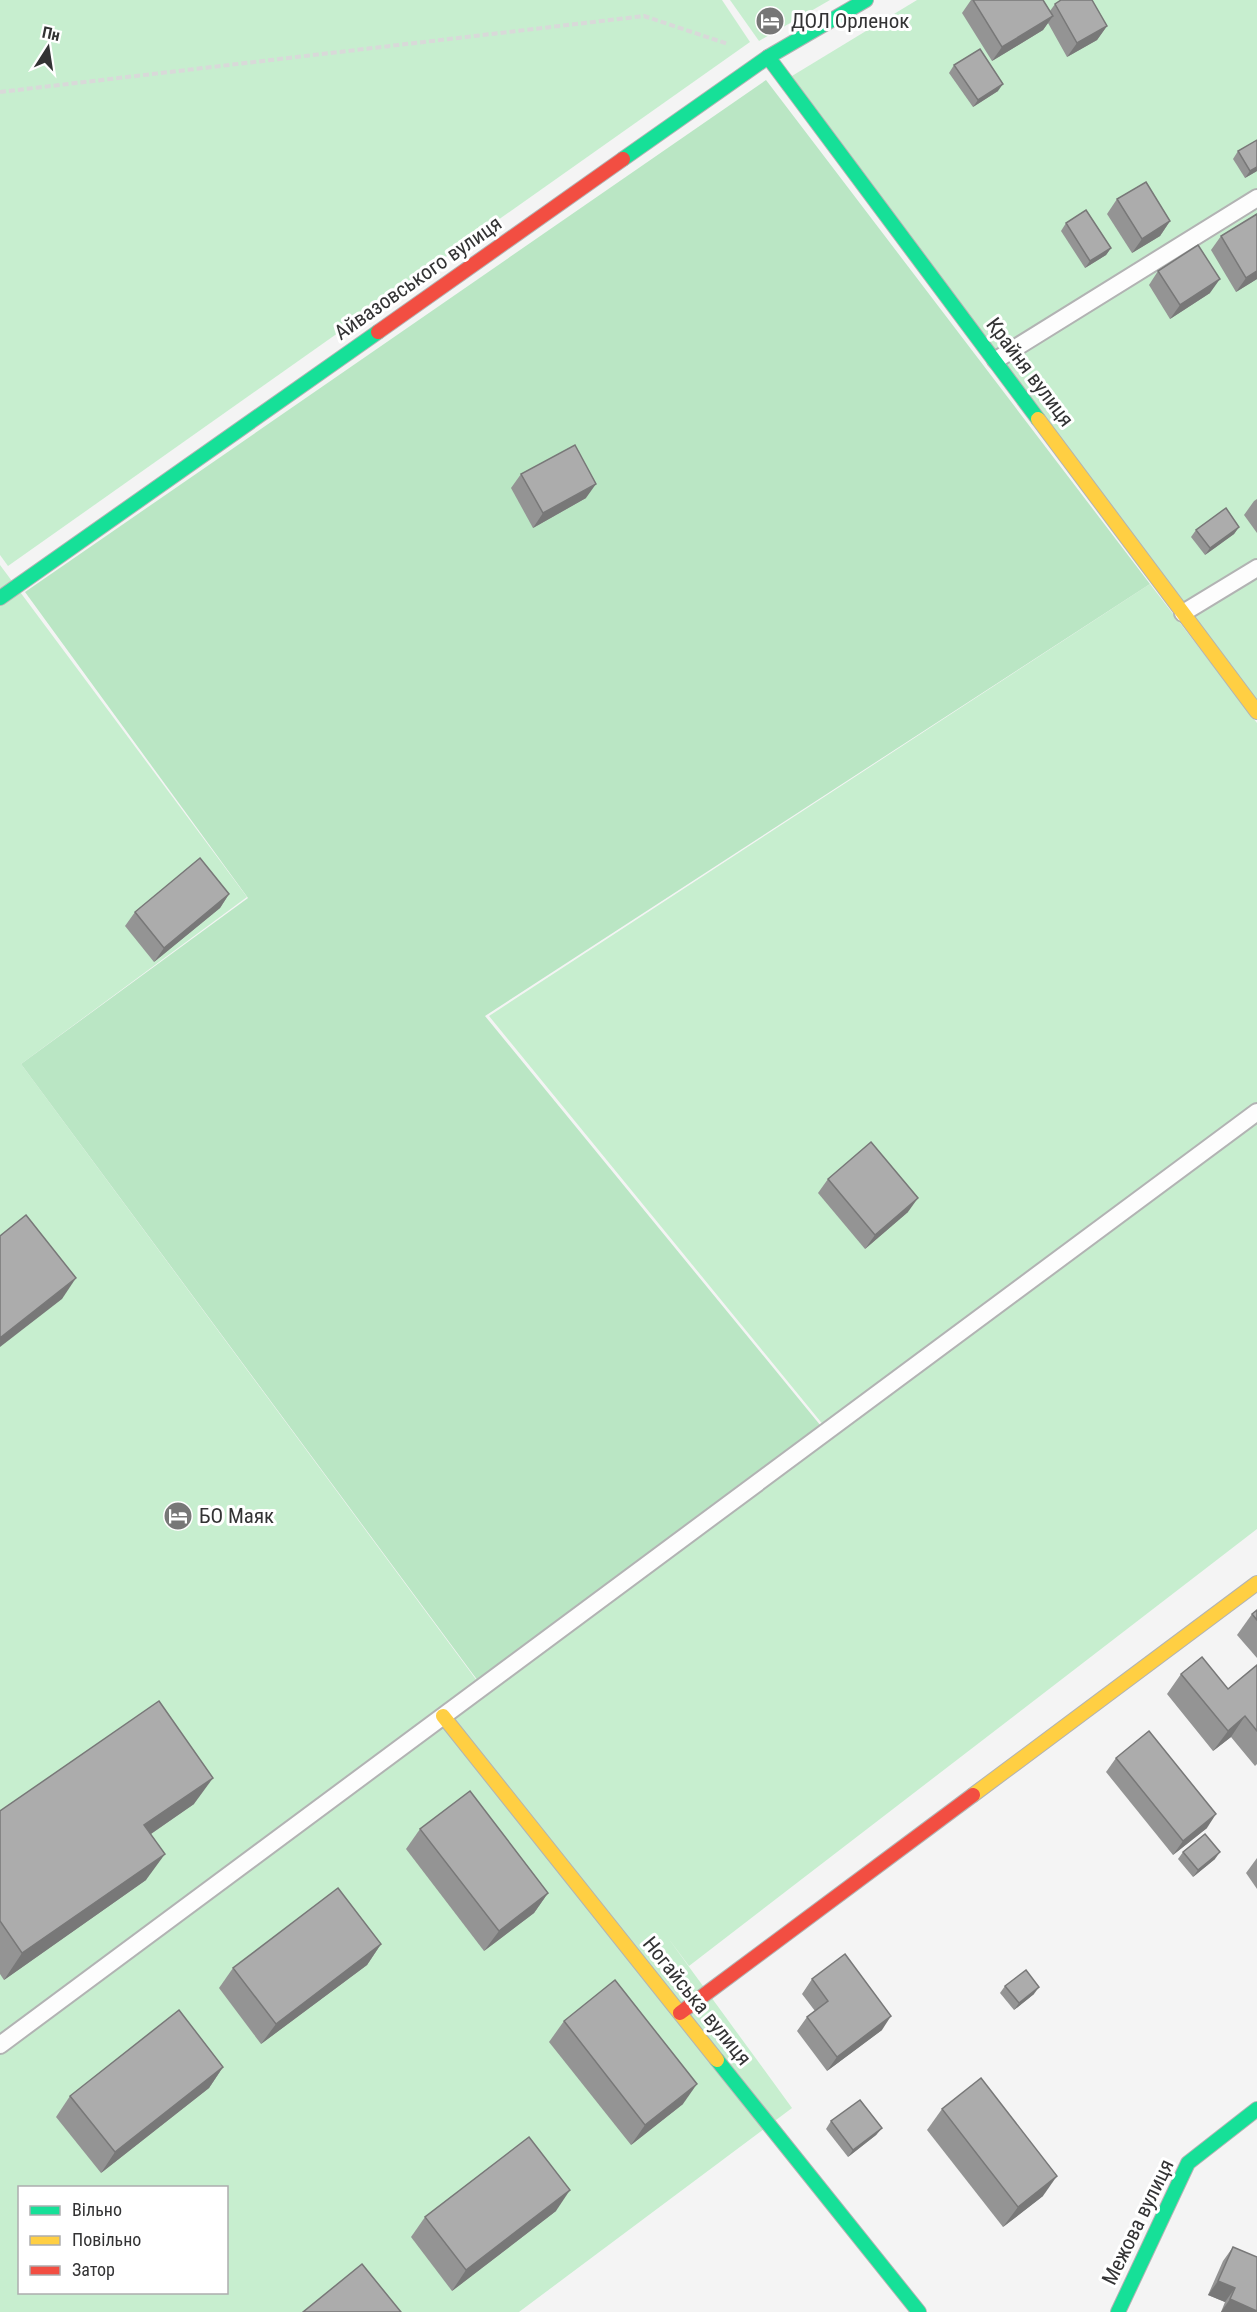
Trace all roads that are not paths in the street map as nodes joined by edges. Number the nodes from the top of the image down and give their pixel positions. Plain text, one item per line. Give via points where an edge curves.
1 (866, 0) edge
2 (768, 57) junction
3 (1257, 198) edge
4 (996, 360) junction
5 (1257, 568) edge
6 (0, 598) edge
7 (1183, 613) junction
8 (1257, 712) edge
9 (1257, 1112) edge
10 (1257, 1583) edge
11 (443, 1716) junction
12 (680, 2013) junction
13 (0, 2045) edge
14 (1257, 2109) edge
15 (919, 2312) edge
16 (1118, 2312) edge

1 - 2 street, Айвазовського вулиця
2 - 4 street, Крайня вулиця
2 - 6 street, Айвазовського вулиця
3 - 4 lane
4 - 7 street, Крайня вулиця
5 - 7 lane
7 - 8 street, Крайня вулиця
9 - 11 lane
10 - 12 street
11 - 12 street, Ногайська вулиця
11 - 13 lane
12 - 15 street, Ногайська вулиця
14 - 16 street, Межова вулиця via 1188,2163

